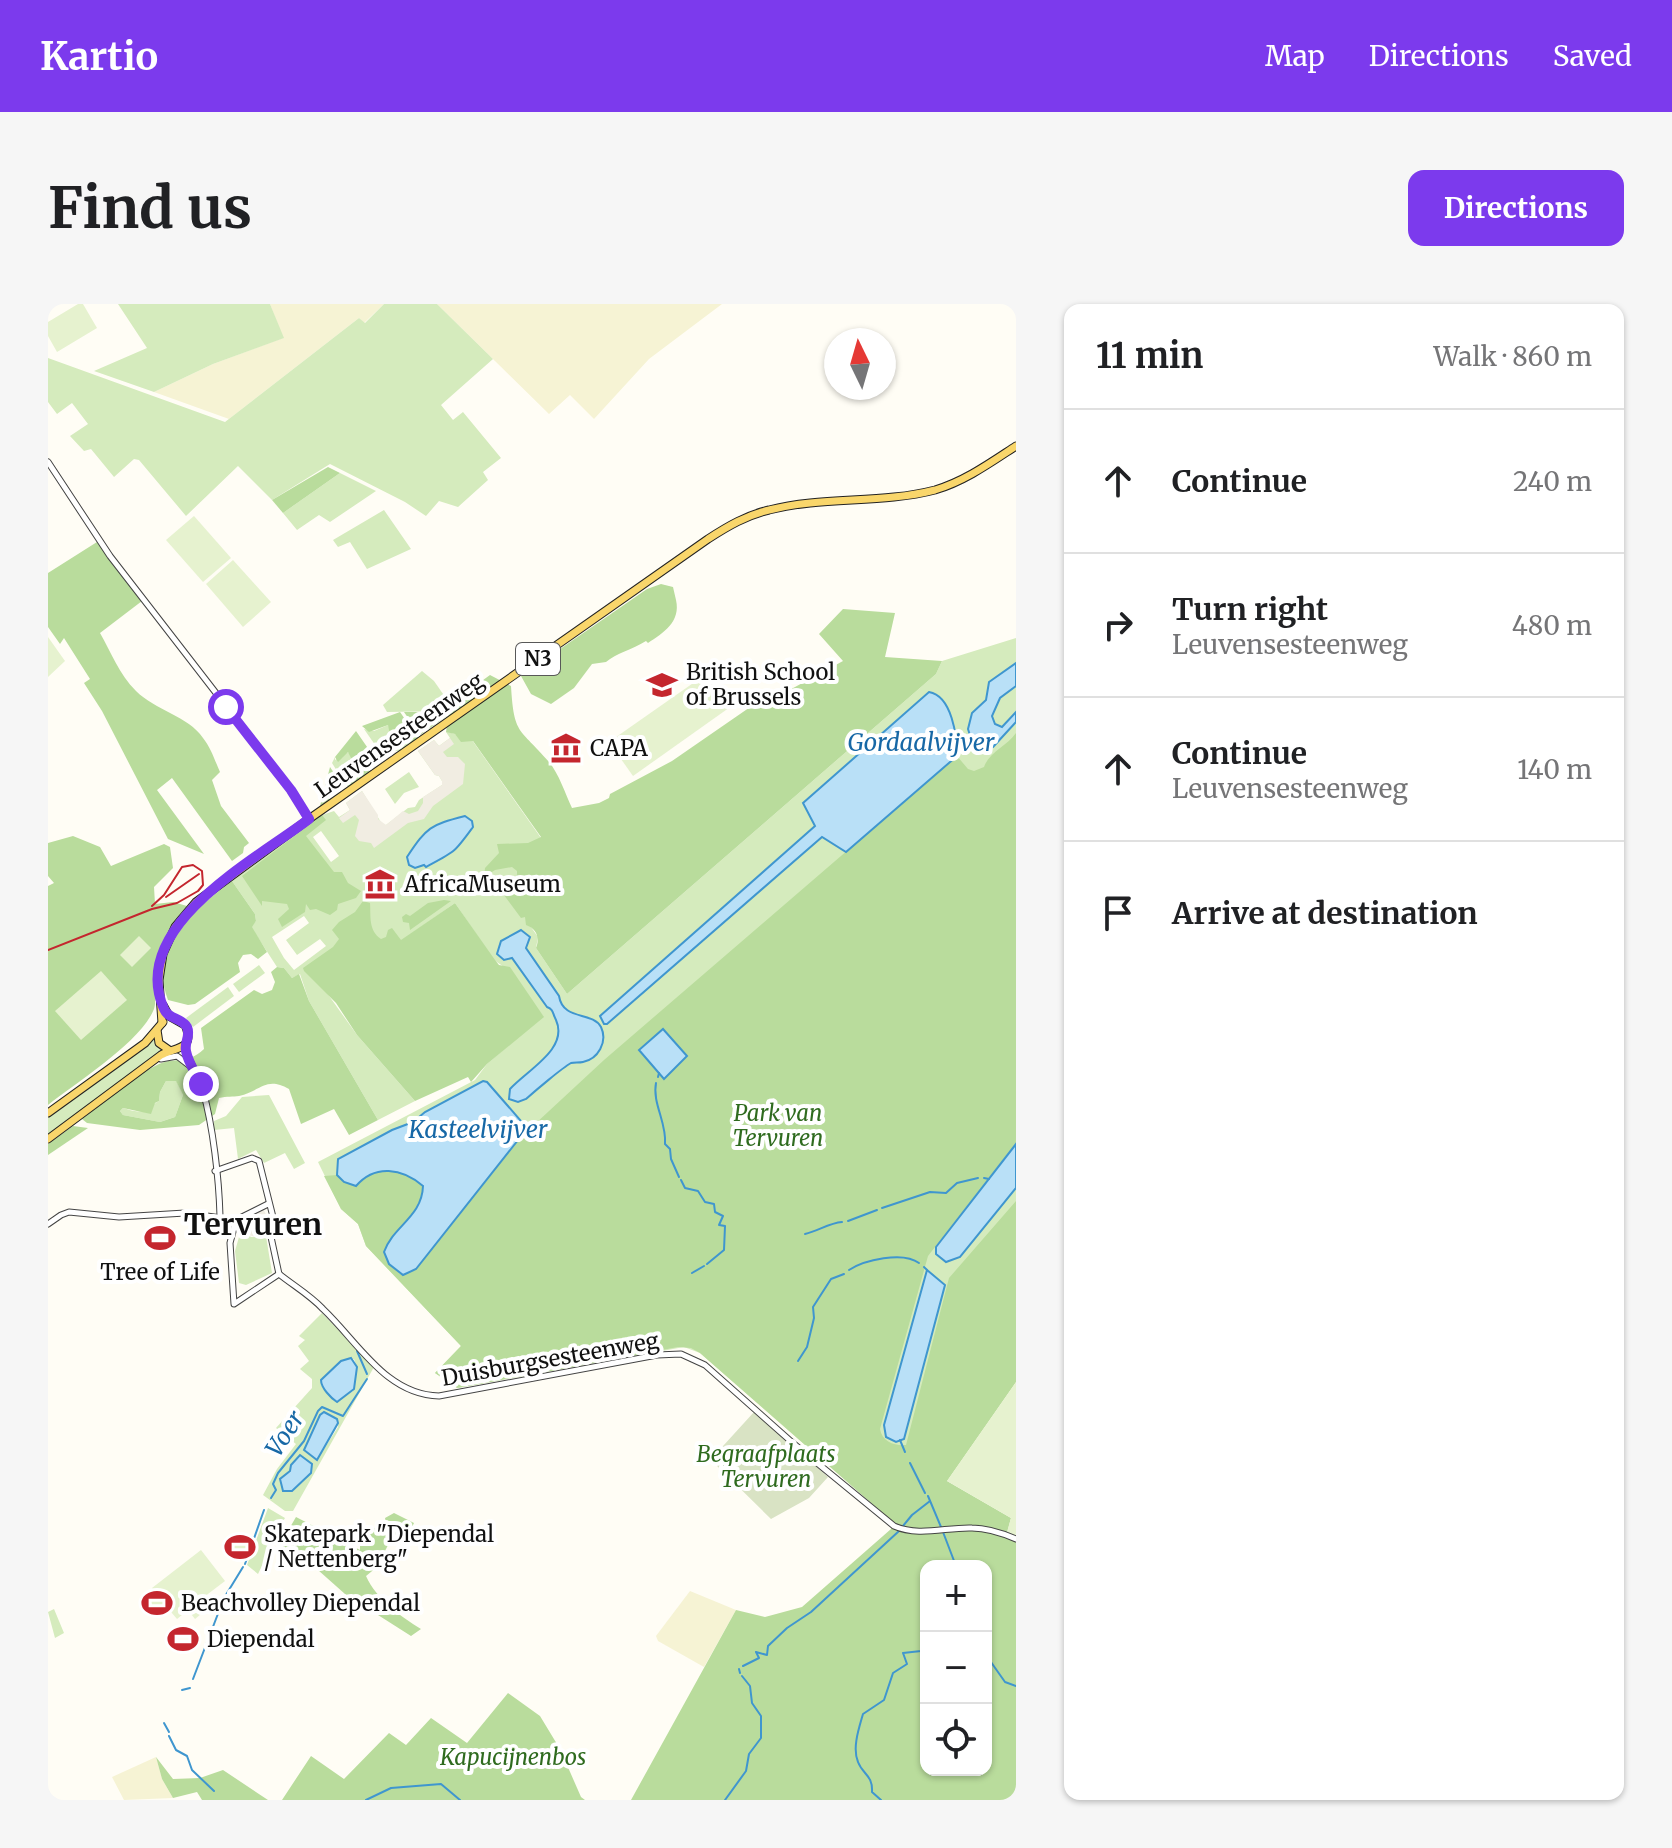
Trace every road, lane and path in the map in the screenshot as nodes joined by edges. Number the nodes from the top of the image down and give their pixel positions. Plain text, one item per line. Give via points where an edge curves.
1 (1016, 446) edge
2 (48, 462) edge
3 (309, 819) junction
4 (159, 987) junction
5 (159, 1000) junction
6 (173, 1019) junction
7 (160, 1026) junction
8 (185, 1044) junction
9 (173, 1050) junction
10 (134, 1051) junction
11 (189, 1060) junction
12 (146, 1067) junction
13 (193, 1068) junction
14 (48, 1113) edge
15 (48, 1139) edge
16 (215, 1171) junction
17 (268, 1204) junction
18 (220, 1216) junction
19 (236, 1220) junction
20 (49, 1221) edge
21 (279, 1274) junction
22 (1016, 1539) edge

1 - 3 main road, Leuvensesteenweg / N3 via 973,474 932,491 777,508 739,520
2 - 3 street via 105,549
3 - 4 main road, Leuvensesteenweg / N3 via 185,914 165,948
4 - 5 main road, Leuvensesteenweg / N3
4 - 6 main road via 163,1007
5 - 7 main road, Leuvensesteenweg / N3
5 - 10 main road, N3 via 155,1027
6 - 7 main road, N3
6 - 8 main road via 187,1029
7 - 9 main road, N3 via 159,1043
7 - 10 main road, N3
8 - 9 main road
8 - 11 street
9 - 11 street
9 - 12 main road
10 - 14 main road, N3
11 - 13 street
12 - 13 street via 172,1056
12 - 15 main road
13 - 16 street via 207,1107
16 - 17 street via 255,1158
16 - 18 street
17 - 19 street
17 - 21 street
18 - 19 street
18 - 20 street via 69,1212
19 - 21 street via 230,1241 234,1304
21 - 22 street, Duisburgsesteenweg via 320,1305 390,1379 417,1394 439,1396 662,1354 690,1356 894,1526 907,1531 980,1528

